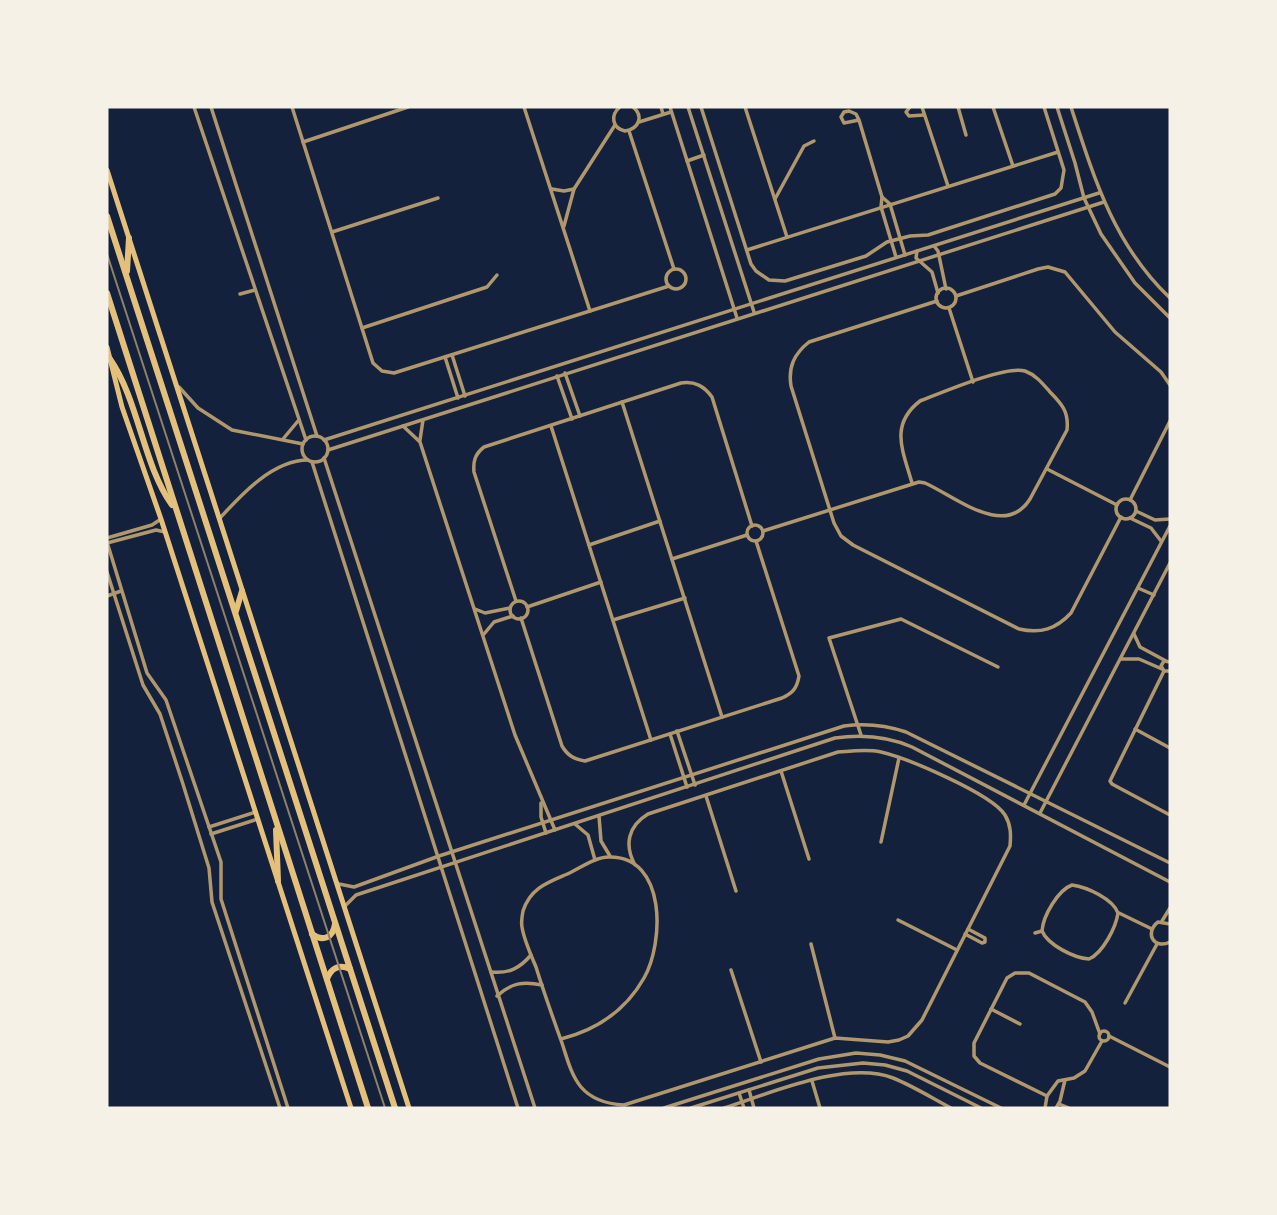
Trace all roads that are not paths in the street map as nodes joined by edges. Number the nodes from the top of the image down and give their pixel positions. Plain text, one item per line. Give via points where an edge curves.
1 (194, 107) edge
2 (211, 107) edge
3 (292, 107) edge
4 (408, 107) edge
5 (524, 107) edge
6 (620, 107) edge
7 (641, 107) edge
8 (661, 107) edge
9 (688, 107) edge
10 (701, 107) edge
11 (745, 107) edge
12 (909, 107) edge
13 (922, 107) edge
14 (957, 107) edge
15 (993, 107) edge
16 (1044, 107) edge
17 (1057, 107) edge
18 (1071, 107) edge
19 (634, 108) edge
20 (671, 109) edge
21 (663, 114) junction
22 (924, 115) junction
23 (859, 120) junction
24 (639, 122) junction
25 (615, 125) junction
26 (629, 131) junction
27 (966, 135) dead end
28 (814, 141) dead end
29 (303, 142) junction
30 (1058, 152) junction
31 (704, 155) junction
32 (687, 161) junction
33 (1013, 166) junction
34 (107, 170) edge
35 (948, 186) junction
36 (550, 188) junction
37 (574, 189) junction
38 (1099, 193) junction
39 (882, 197) junction
40 (438, 198) dead end
41 (1084, 198) junction
42 (775, 200) junction
43 (1104, 202) junction
44 (890, 204) junction
45 (881, 207) junction
46 (1087, 207) junction
47 (107, 216) edge
48 (563, 228) junction
49 (897, 229) junction
50 (888, 231) junction
51 (332, 232) junction
52 (787, 237) junction
53 (129, 238) junction
54 (900, 239) junction
55 (891, 242) junction
56 (934, 246) junction
57 (747, 250) junction
58 (918, 251) junction
59 (939, 253) junction
60 (905, 255) junction
61 (896, 257) junction
62 (918, 260) junction
63 (940, 269) junction
64 (674, 270) junction
65 (932, 272) junction
66 (497, 275) dead end
67 (126, 276) junction
68 (670, 286) junction
69 (946, 289) junction
70 (256, 290) junction
71 (107, 293) edge
72 (938, 293) junction
73 (240, 294) dead end
74 (956, 296) junction
75 (1170, 298) edge
76 (937, 301) junction
77 (751, 304) junction
78 (948, 308) junction
79 (734, 309) junction
80 (590, 311) junction
81 (754, 313) junction
82 (737, 318) junction
83 (1170, 318) edge
84 (362, 328) junction
85 (107, 347) edge
86 (452, 355) junction
87 (445, 357) junction
88 (585, 358) junction
89 (110, 359) junction
90 (588, 366) junction
91 (565, 373) junction
92 (556, 376) junction
93 (522, 378) junction
94 (973, 382) junction
95 (175, 383) junction
96 (1170, 385) edge
97 (525, 386) junction
98 (466, 397) junction
99 (458, 399) junction
100 (622, 402) junction
101 (580, 416) junction
102 (299, 419) junction
103 (423, 419) junction
104 (572, 419) junction
105 (1170, 421) edge
106 (403, 426) junction
107 (551, 426) junction
108 (347, 433) junction
109 (317, 436) junction
110 (283, 439) junction
111 (324, 440) junction
112 (304, 442) junction
113 (420, 442) junction
114 (349, 443) junction
115 (328, 450) junction
116 (324, 458) junction
117 (310, 461) junction
118 (1047, 469) junction
119 (912, 483) junction
120 (1130, 500) junction
121 (1117, 505) junction
122 (175, 508) junction
123 (830, 510) junction
124 (1135, 510) junction
125 (1121, 517) junction
126 (1130, 518) junction
127 (160, 519) junction
128 (1170, 519) edge
129 (219, 520) junction
130 (1155, 520) junction
131 (660, 521) junction
132 (752, 526) junction
133 (1170, 526) edge
134 (1152, 528) junction
135 (763, 531) junction
136 (165, 532) junction
137 (747, 535) junction
138 (107, 541) edge
139 (755, 541) junction
140 (1162, 542) junction
141 (589, 545) junction
142 (672, 559) junction
143 (1170, 563) edge
144 (107, 572) edge
145 (119, 580) junction
146 (601, 582) junction
147 (108, 583) edge
148 (1138, 588) junction
149 (122, 591) junction
150 (242, 591) junction
151 (113, 594) junction
152 (1154, 595) junction
153 (107, 596) edge
154 (685, 598) junction
155 (516, 601) junction
156 (474, 607) junction
157 (527, 607) junction
158 (510, 608) junction
159 (235, 613) junction
160 (491, 613) junction
161 (513, 617) junction
162 (521, 618) junction
163 (613, 620) junction
164 (494, 622) junction
165 (1133, 634) junction
166 (483, 636) junction
167 (1144, 650) junction
168 (1139, 659) junction
169 (1119, 660) junction
170 (1169, 661) edge
171 (998, 667) dead end
172 (1167, 671) edge
173 (722, 717) junction
174 (857, 724) junction
175 (1134, 729) junction
176 (677, 731) junction
177 (670, 734) junction
178 (861, 735) junction
179 (651, 740) junction
180 (1170, 748) edge
181 (955, 757) junction
182 (899, 758) junction
183 (950, 766) junction
184 (781, 771) junction
185 (692, 776) junction
186 (191, 778) junction
187 (684, 778) junction
188 (182, 781) junction
189 (695, 785) junction
190 (687, 787) junction
191 (1030, 793) junction
192 (706, 795) junction
193 (1046, 800) junction
194 (541, 803) junction
195 (1024, 805) junction
196 (1040, 813) junction
197 (1170, 814) edge
198 (257, 816) junction
199 (599, 816) junction
200 (551, 820) junction
201 (275, 821) junction
202 (543, 823) junction
203 (575, 824) junction
204 (209, 827) junction
205 (555, 830) junction
206 (546, 833) junction
207 (211, 834) junction
208 (881, 842) dead end
209 (452, 852) junction
210 (439, 856) junction
211 (610, 856) junction
212 (809, 859) dead end
213 (595, 860) junction
214 (455, 862) junction
215 (1170, 863) edge
216 (635, 865) junction
217 (442, 867) junction
218 (278, 881) junction
219 (335, 881) junction
220 (1170, 882) edge
221 (736, 891) dead end
222 (344, 908) junction
223 (1170, 908) edge
224 (1118, 913) junction
225 (898, 920) dead end
226 (1161, 921) junction
227 (335, 924) junction
228 (1170, 924) edge
229 (968, 929) junction
230 (1152, 929) junction
231 (1042, 931) junction
232 (1035, 933) dead end
233 (312, 934) junction
234 (965, 934) junction
235 (233, 936) junction
236 (225, 939) junction
237 (1170, 943) edge
238 (811, 944) dead end
239 (1157, 944) junction
240 (957, 950) junction
241 (531, 955) junction
242 (350, 969) junction
243 (731, 970) dead end
244 (490, 972) junction
245 (327, 979) junction
246 (541, 985) junction
247 (497, 996) junction
248 (1125, 1003) dead end
249 (991, 1009) junction
250 (1020, 1024) dead end
251 (1100, 1034) junction
252 (1109, 1036) junction
253 (835, 1038) junction
254 (561, 1039) junction
255 (1102, 1041) junction
256 (761, 1062) junction
257 (1170, 1067) edge
258 (1065, 1080) junction
259 (812, 1081) junction
260 (749, 1090) junction
261 (739, 1093) junction
262 (1047, 1096) junction
263 (751, 1100) junction
264 (742, 1103) junction
265 (1059, 1104) junction
266 (280, 1108) edge
267 (288, 1108) edge
268 (351, 1108) edge
269 (368, 1108) edge
270 (395, 1108) edge
271 (409, 1108) edge
272 (518, 1108) edge
273 (535, 1108) edge
274 (664, 1108) edge
275 (691, 1108) edge
276 (724, 1108) edge
277 (744, 1108) edge
278 (754, 1108) edge
279 (820, 1108) edge
280 (951, 1108) edge
281 (981, 1108) edge
282 (1001, 1108) edge
283 (1045, 1108) edge
284 (1056, 1108) edge
285 (1069, 1108) edge

1 - 70 street
2 - 109 street
3 - 29 street
4 - 29 street
5 - 36 street
6 - 25 street via 613,116
7 - 19 street
8 - 21 street
9 - 31 street
10 - 57 street
11 - 42 street
12 - 22 street via 909,116
13 - 22 street
14 - 27 street
15 - 33 street
16 - 30 street
17 - 41 street
18 - 38 street
19 - 24 street
20 - 21 street
20 - 32 street
21 - 24 street
22 - 35 street
23 - 23 street via 844,123 842,114 851,111
23 - 39 street
24 - 26 street
25 - 26 street
25 - 37 street
26 - 64 street
28 - 42 street via 804,146
29 - 51 street
30 - 33 street
30 - 54 street via 1064,179 1061,188 1047,199
31 - 32 street
31 - 77 street
32 - 79 street
33 - 35 street
34 - 53 main road
35 - 44 street
36 - 37 street
36 - 48 street
37 - 48 street
38 - 41 street
38 - 43 street
39 - 44 street
39 - 45 street
40 - 51 street
41 - 46 street
41 - 56 street
42 - 52 street
43 - 46 street
43 - 75 street via 1131,252
44 - 45 street
44 - 49 street
45 - 50 street
45 - 52 street
46 - 59 street
46 - 83 street via 1117,259
47 - 67 highway
48 - 80 street
49 - 50 street
49 - 54 street
50 - 55 street
51 - 84 street
52 - 57 street
53 - 67 highway
53 - 95 main road
54 - 55 street
54 - 60 street
55 - 57 street via 866,256 777,282 756,271
55 - 61 street
56 - 58 street
56 - 59 street
58 - 60 street
58 - 62 street
59 - 62 street
59 - 63 street
60 - 61 street
61 - 77 street
62 - 65 street
62 - 81 street
63 - 65 street
63 - 69 street
64 - 68 street via 667,275
64 - 68 street via 684,274 685,283 678,288
65 - 72 street
66 - 84 street via 487,287
67 - 159 highway
68 - 80 street
69 - 72 street
69 - 74 street
70 - 73 street
70 - 102 street
71 - 122 highway
72 - 76 street
74 - 78 street
74 - 96 street via 1038,269 1057,268
76 - 78 street
76 - 123 street via 809,342 792,360 791,386
77 - 79 street
77 - 81 street
78 - 94 street
79 - 82 street
79 - 88 street
80 - 86 street
81 - 82 street
82 - 90 street
84 - 87 street via 373,363 386,373
85 - 89 main road
86 - 87 street
86 - 98 street
87 - 99 street
88 - 90 street
88 - 93 street
89 - 122 highway via 163,490
89 - 127 main road
90 - 91 street
91 - 92 street
91 - 101 street
92 - 97 street
92 - 104 street
93 - 97 street
93 - 98 street
94 - 118 street via 1020,370 1035,376 1063,405 1067,430
94 - 119 street via 920,401 904,417 900,440
95 - 110 street via 198,408 232,430
95 - 129 main road
97 - 103 street
98 - 99 street
99 - 108 street
100 - 101 street
100 - 131 street
100 - 132 street via 688,382 708,391
101 - 104 street
102 - 110 street
102 - 112 street
103 - 106 street
103 - 113 street
104 - 107 street
105 - 120 street
106 - 113 street
106 - 114 street
107 - 141 street
107 - 155 street via 484,447 475,457 474,472
108 - 111 street
108 - 114 street
109 - 111 street
109 - 112 street
110 - 112 street
111 - 115 street
112 - 117 street via 302,453
113 - 156 street
114 - 115 street
115 - 116 street
116 - 117 street
116 - 209 street
117 - 129 street via 281,466 256,483
117 - 210 street
118 - 119 street via 1026,506 1008,517 994,517 925,483
118 - 121 street
119 - 123 street
120 - 121 street
120 - 124 street
121 - 125 street
122 - 201 highway
123 - 125 street via 847,541 1030,632 1052,628 1071,613
123 - 135 street
124 - 126 street
124 - 130 street
125 - 126 street
126 - 134 street
127 - 136 main road
127 - 138 street
128 - 130 street
129 - 150 main road
130 - 134 street
131 - 141 street
131 - 142 street
132 - 135 street
132 - 137 street
133 - 140 street
134 - 140 street
135 - 139 street
136 - 138 street
136 - 198 main road
137 - 139 street
137 - 142 street
138 - 145 street
139 - 173 street via 800,676 791,694
140 - 148 street
141 - 146 street
142 - 154 street
143 - 152 street
144 - 147 street
145 - 147 street
145 - 149 street
146 - 157 street
146 - 163 street
147 - 151 street
148 - 152 street
148 - 191 street
149 - 151 street
149 - 186 street via 147,673 166,700
150 - 159 highway
150 - 219 main road
151 - 153 street
151 - 188 street
152 - 165 street
154 - 163 street
154 - 173 street
155 - 157 street
155 - 158 street
156 - 160 street
156 - 166 street
157 - 162 street
158 - 160 street
158 - 161 street
159 - 227 highway
160 - 164 street
161 - 162 street
161 - 164 street
162 - 179 street via 567,754 585,761
163 - 179 street
164 - 166 street
165 - 167 street
165 - 169 street
166 - 194 street
167 - 168 street
167 - 170 street
168 - 169 street
168 - 172 street
169 - 193 street
170 - 172 street via 1162,664
171 - 174 street via 901,619 829,638
172 - 175 street
173 - 176 street
174 - 178 street
174 - 181 street via 894,728
174 - 185 street
175 - 180 street
175 - 197 street via 1110,783
176 - 177 street
176 - 185 street
177 - 179 street
177 - 187 street
178 - 183 street via 903,743
178 - 189 street via 835,738
181 - 183 street
181 - 191 street
182 - 184 street via 858,750 838,752
182 - 208 street
182 - 229 street via 990,801 1009,825 1010,846
183 - 195 street
184 - 192 street
184 - 212 street
185 - 187 street
185 - 189 street
186 - 188 street
186 - 204 street
187 - 190 street
187 - 200 street
188 - 236 street
189 - 190 street
190 - 199 street
191 - 193 street
191 - 195 street
192 - 216 street via 640,819 629,836
192 - 221 street
193 - 196 street
193 - 215 street
194 - 200 street
194 - 202 street
195 - 196 street
196 - 220 street
198 - 204 street
198 - 207 street
198 - 218 main road
199 - 203 street
199 - 211 street via 601,841
200 - 202 street
200 - 205 street
201 - 218 highway
201 - 233 highway
202 - 206 street
202 - 209 street
203 - 205 street
203 - 213 street via 588,835
204 - 207 street
205 - 206 street
206 - 214 street
207 - 235 street via 222,867 221,899
209 - 210 street
209 - 214 street
210 - 217 street
210 - 219 street via 354,887
211 - 213 street
211 - 216 street
213 - 241 street via 540,886 528,900 522,928
214 - 217 street
214 - 244 street
216 - 254 street via 656,901 658,928 652,961 636,991 615,1013 589,1030
217 - 222 street via 356,895
217 - 272 street
218 - 268 main road
219 - 222 main road
222 - 271 main road
223 - 226 street
224 - 230 street
224 - 231 street via 1099,952 1089,959 1049,941
224 - 231 street via 1113,904 1072,885 1060,893
225 - 240 street
226 - 228 street
226 - 230 street
227 - 233 highway via 327,937
227 - 242 highway
229 - 234 street
229 - 234 street via 985,937 985,942
230 - 239 street
231 - 232 street
233 - 245 highway
234 - 240 street
235 - 236 street
235 - 267 street
236 - 266 street
237 - 239 street
238 - 253 street
239 - 248 street
240 - 253 street via 922,1020 908,1036 888,1042
241 - 244 street via 513,971
241 - 246 street
242 - 245 highway via 337,967
242 - 270 highway
243 - 256 street
244 - 247 street
245 - 269 highway
246 - 247 street via 517,983
246 - 254 street
247 - 273 street
249 - 250 street
249 - 251 street via 1007,978 1025,972 1085,1002
249 - 262 street via 974,1043 974,1056
251 - 252 street
251 - 255 street
252 - 255 street
252 - 257 street
253 - 256 street
254 - 256 street via 579,1085 594,1098 614,1104 624,1105
255 - 258 street via 1085,1071
258 - 262 street via 1059,1079
258 - 265 street
259 - 263 street
259 - 279 street
259 - 280 street via 844,1072 881,1075
260 - 261 street
260 - 263 street
260 - 281 street via 829,1065 874,1063 918,1075
261 - 264 street
261 - 275 street
262 - 283 street
263 - 264 street
263 - 278 street
264 - 276 street
264 - 277 street
265 - 284 street
265 - 285 street
274 - 282 street via 819,1059 856,1053 905,1061

